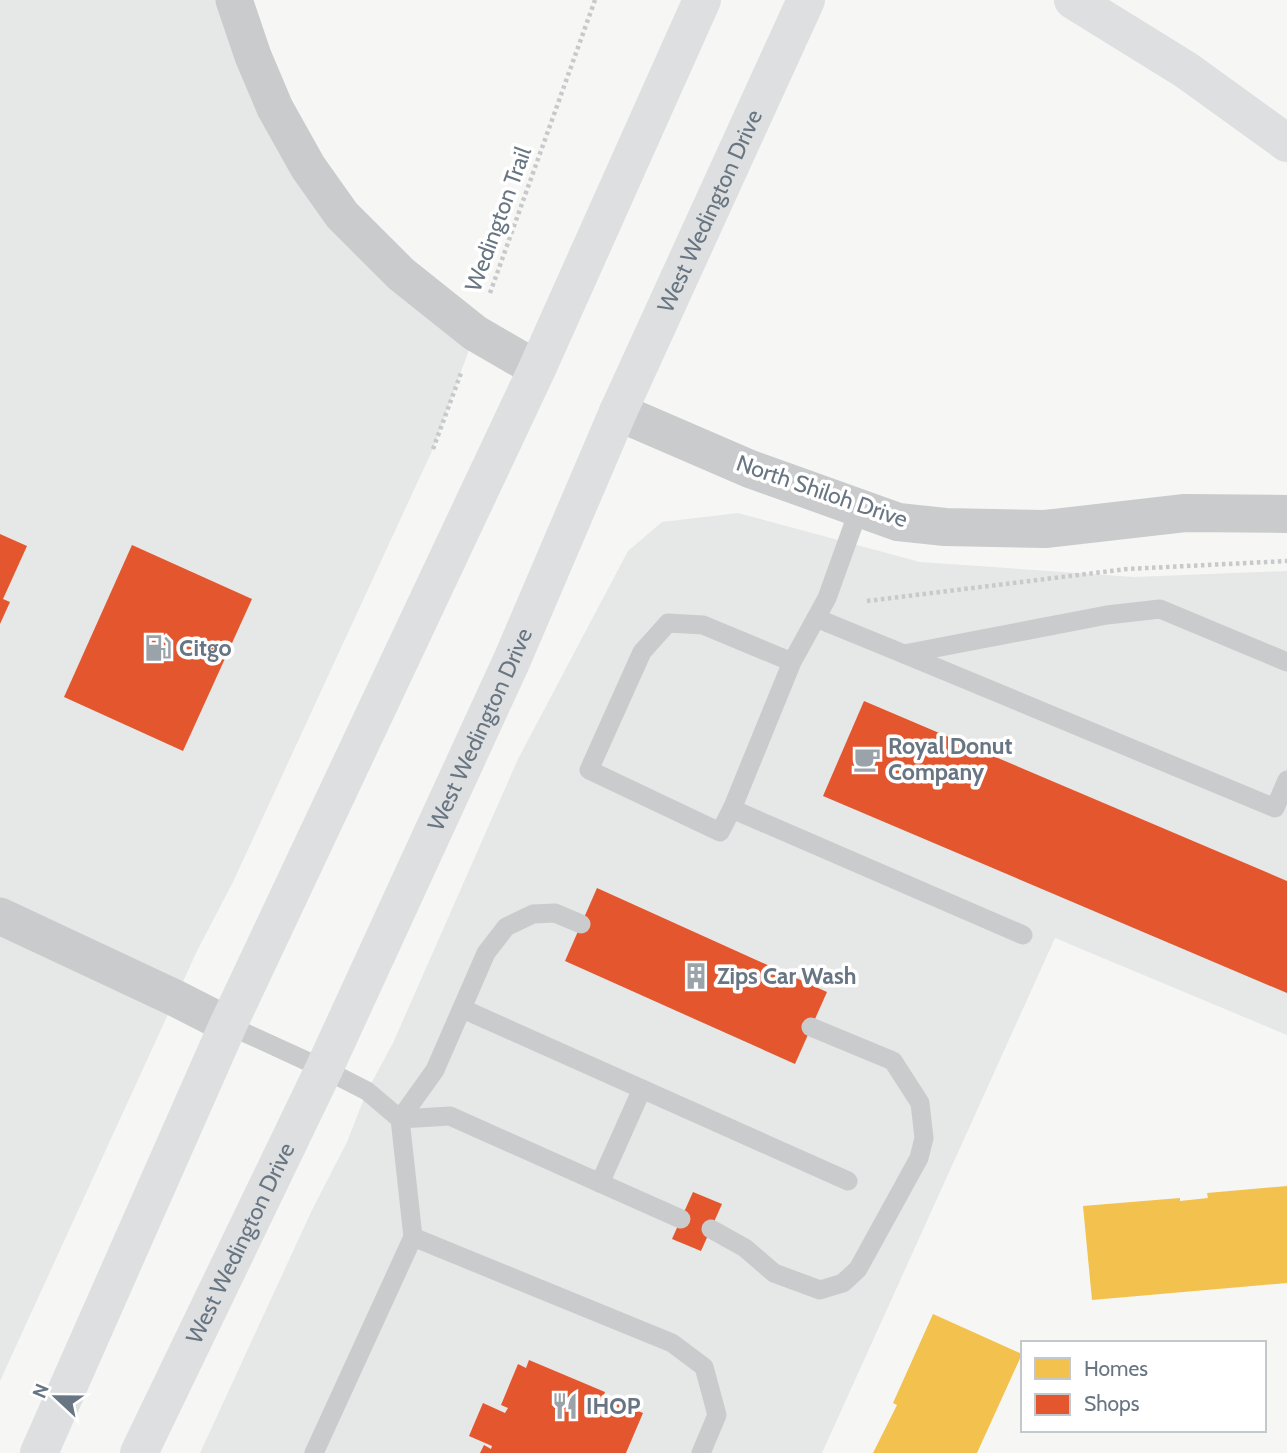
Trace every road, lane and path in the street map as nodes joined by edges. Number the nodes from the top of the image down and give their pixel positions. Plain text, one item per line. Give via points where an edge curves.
1 (234, 0) edge
2 (594, 0) edge
3 (702, 0) edge
4 (806, 0) edge
5 (1073, 0) edge
6 (1287, 143) edge
7 (475, 333) junction
8 (537, 369) junction
9 (618, 412) junction
10 (433, 449) dead end
11 (859, 509) junction
12 (1287, 514) edge
13 (1287, 561) edge
14 (827, 598) junction
15 (816, 618) junction
16 (904, 654) junction
17 (792, 662) junction
18 (1287, 662) edge
19 (1287, 780) edge
20 (732, 809) junction
21 (0, 916) edge
22 (581, 924) dead end
23 (1023, 935) dead end
24 (463, 1009) junction
25 (228, 1025) junction
26 (811, 1027) dead end
27 (324, 1069) junction
28 (642, 1088) junction
29 (400, 1119) junction
30 (848, 1181) dead end
31 (600, 1183) junction
32 (681, 1219) dead end
33 (711, 1229) dead end
34 (413, 1237) junction
35 (39, 1453) edge
36 (139, 1453) edge
37 (314, 1453) edge
38 (701, 1453) edge

1 - 7 street via 275,108 342,215 401,274
2 - 7 path, Wedington Trail
3 - 8 main road
4 - 9 main road, West Wedington Drive
5 - 6 main road via 1186,71
7 - 8 street
7 - 10 path, Wedington Trail
8 - 25 main road
9 - 11 street, North Shiloh Drive via 750,469
9 - 27 main road, West Wedington Drive via 512,660
11 - 12 street, North Shiloh Drive via 898,522 1045,529 1185,513
11 - 14 lane
13 - 14 path via 1127,569 873,601
14 - 15 lane
15 - 16 lane
15 - 17 lane
16 - 18 lane via 1160,609
16 - 19 lane via 1275,808
17 - 20 lane
17 - 20 lane via 703,625 668,623 642,652 589,770 720,832
20 - 23 lane
21 - 25 street
22 - 24 lane via 555,914 533,914 506,927 486,953
24 - 28 lane
24 - 29 lane via 435,1070
25 - 27 lane
25 - 35 main road
26 - 33 lane via 892,1061 920,1103 924,1138 919,1157 858,1269 843,1283 820,1290 797,1283
27 - 29 lane via 367,1091
27 - 36 main road, West Wedington Drive
28 - 30 lane
28 - 31 lane
29 - 31 lane via 450,1116
29 - 34 lane
31 - 32 lane
34 - 37 lane
34 - 38 lane via 672,1343 704,1367 717,1415

